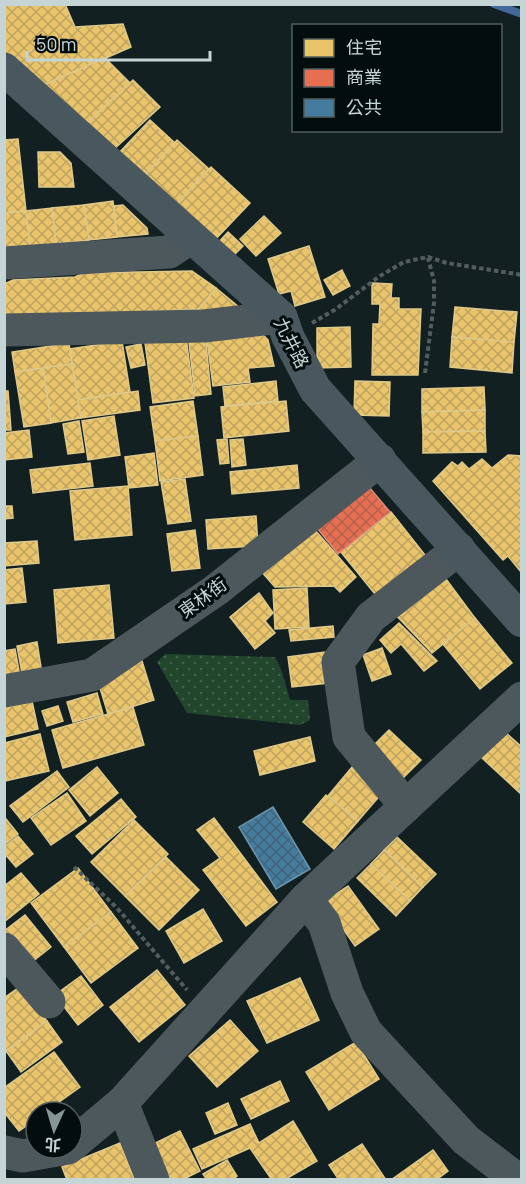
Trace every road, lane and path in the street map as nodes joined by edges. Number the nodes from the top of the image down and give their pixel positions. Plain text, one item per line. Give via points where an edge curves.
1 (4, 69) edge
2 (188, 234) junction
3 (428, 257) junction
4 (4, 263) edge
5 (522, 275) edge
6 (285, 327) junction
7 (4, 330) edge
8 (425, 373) dead end
9 (380, 460) junction
10 (459, 549) junction
11 (522, 621) edge
12 (4, 691) edge
13 (522, 698) edge
14 (406, 806) junction
15 (74, 867) dead end
16 (306, 899) junction
17 (4, 948) edge
18 (49, 1002) dead end
19 (205, 1011) junction
20 (122, 1103) junction
21 (84, 1135) edge
22 (4, 1152) edge
23 (24, 1156) edge
24 (153, 1179) edge
25 (518, 1179) edge

1 - 2 main road, 九井路
2 - 4 street via 169,252
2 - 6 main road, 九井路
3 - 5 path
3 - 6 path via 404,262 336,309
3 - 8 path via 434,303
6 - 7 street
6 - 9 main road, 九井路 via 315,389
9 - 10 main road, 九井路
9 - 12 street, 東林街 via 216,590 92,675
10 - 11 main road, 九井路
10 - 14 street via 371,617 338,662 349,737
13 - 14 street
14 - 16 street
15 - 19 path via 117,908
16 - 19 street
16 - 25 street via 324,923 347,993 366,1032 466,1140
17 - 18 street
19 - 20 street
20 - 21 street
20 - 24 street
22 - 23 street

